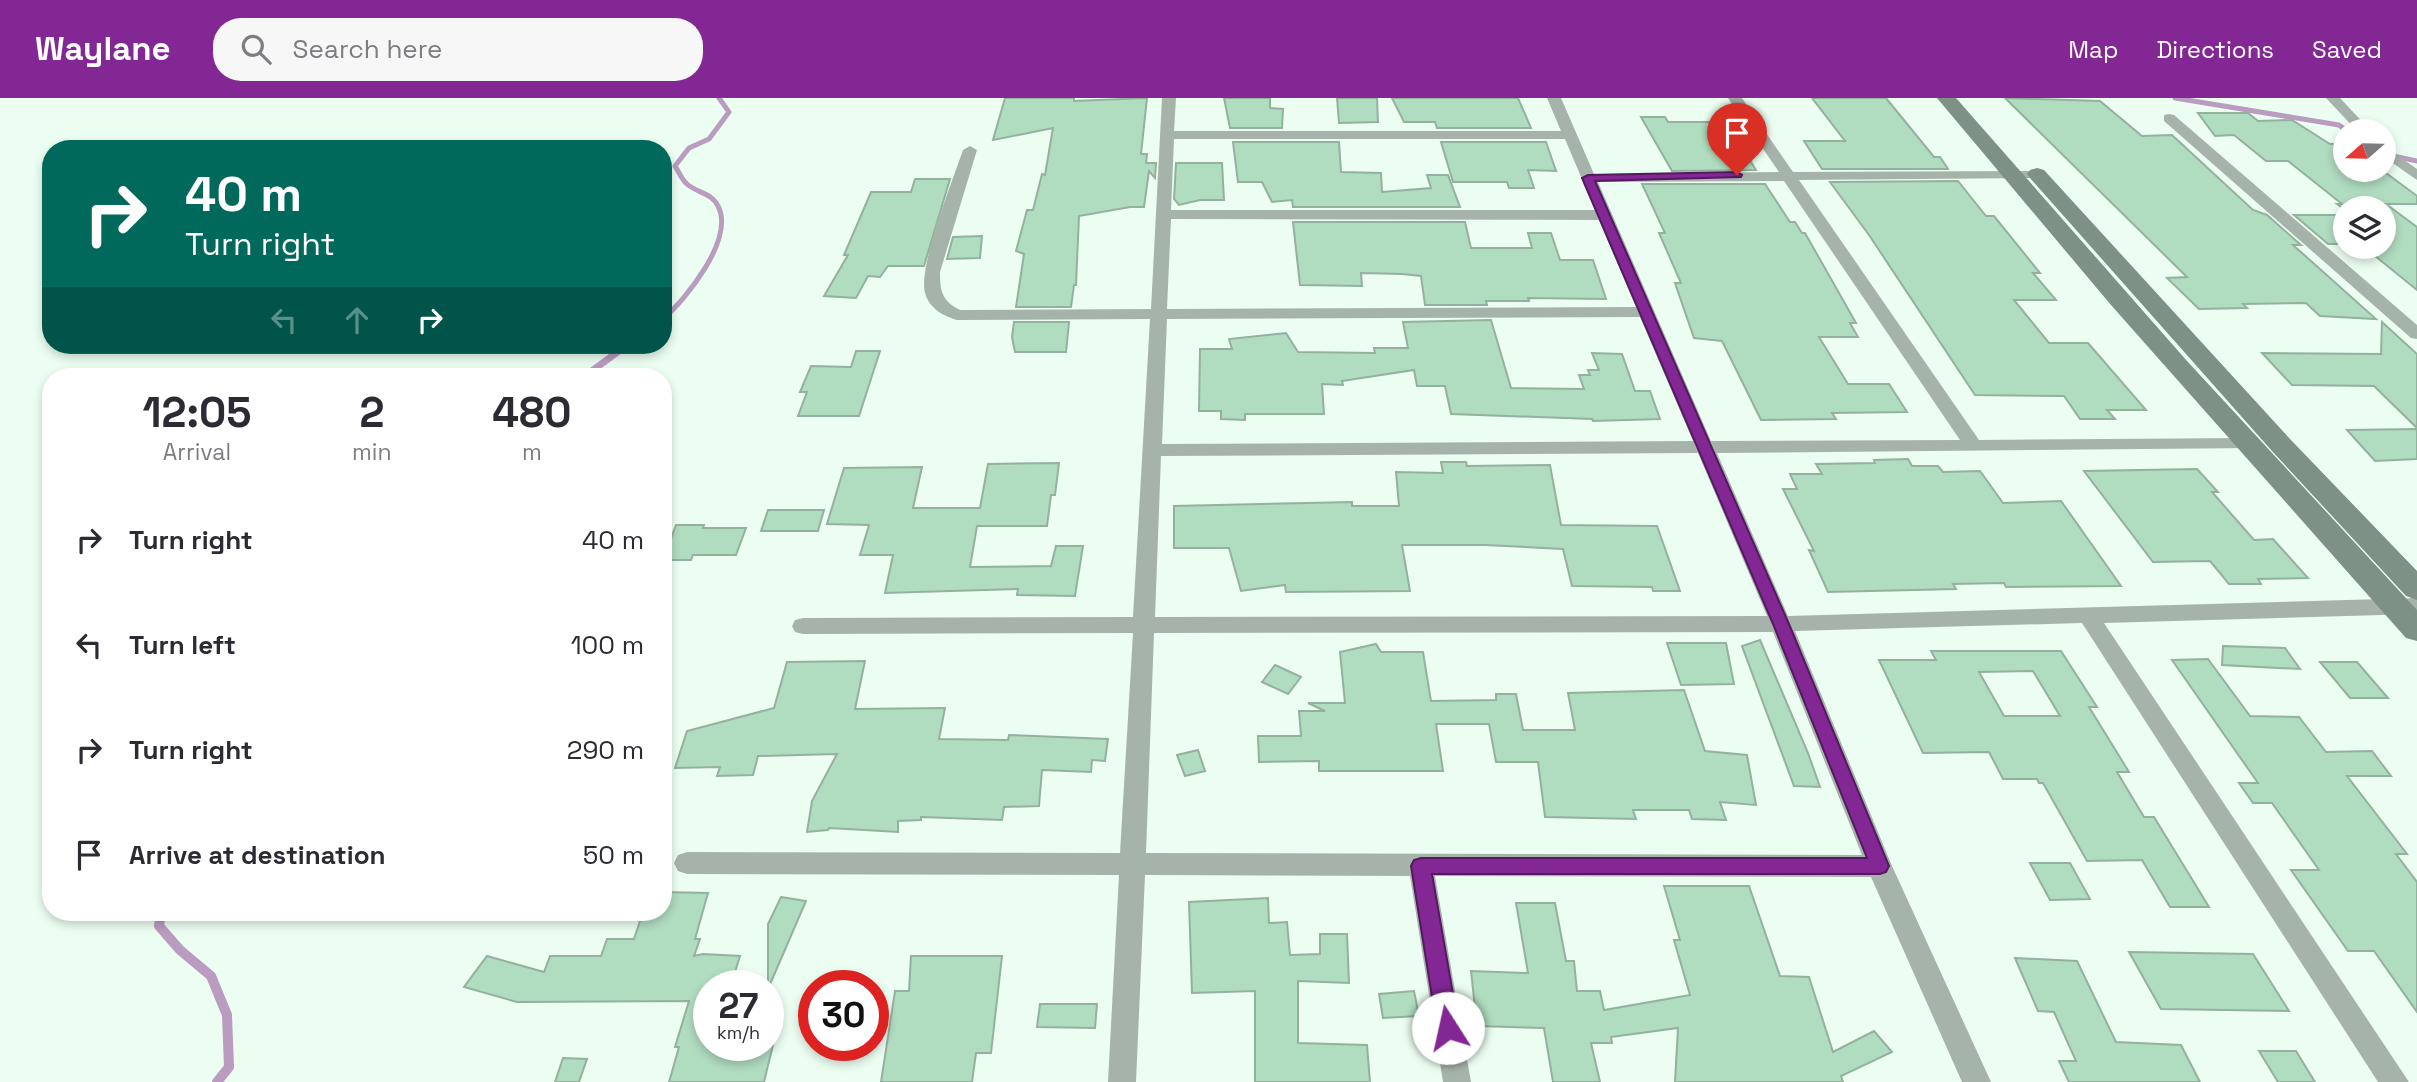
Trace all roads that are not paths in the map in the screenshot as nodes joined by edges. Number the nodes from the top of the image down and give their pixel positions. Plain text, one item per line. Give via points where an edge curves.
1 (1169, 98) edge
2 (1554, 98) edge
3 (1735, 98) edge
4 (1946, 98) edge
5 (1969, 98) edge
6 (2333, 98) edge
7 (2169, 118) dead end
8 (2353, 119) edge
9 (1167, 135) junction
10 (1571, 135) junction
11 (970, 150) dead end
12 (2396, 159) edge
13 (1787, 174) junction
14 (2009, 174) junction
15 (2036, 174) junction
16 (2417, 176) edge
17 (1588, 178) junction
18 (1164, 214) junction
19 (1604, 215) junction
20 (1646, 313) junction
21 (1158, 315) junction
22 (2417, 334) edge
23 (2248, 444) junction
24 (1973, 445) junction
25 (1703, 446) junction
26 (1152, 450) junction
27 (2417, 589) edge
28 (2407, 607) edge
29 (2088, 616) junction
30 (1143, 624) junction
31 (1781, 624) junction
32 (803, 626) dead end
33 (2417, 630) edge
34 (687, 863) dead end
35 (1131, 864) junction
36 (1421, 866) junction
37 (1880, 866) junction
38 (1122, 1082) edge
39 (1457, 1082) edge
40 (1977, 1082) edge
41 (2395, 1082) edge

1 - 9 street
2 - 10 street
3 - 13 street
4 - 14 street
5 - 15 street
6 - 8 street
7 - 22 street
9 - 10 street
9 - 18 street
10 - 17 street
11 - 21 street via 932,272 935,302 957,315
12 - 16 street
13 - 14 street
13 - 17 street
13 - 24 street
14 - 15 street
14 - 23 street
15 - 27 street
17 - 19 street
18 - 19 street
18 - 21 street
19 - 20 street
20 - 21 street
20 - 25 street
21 - 26 street
23 - 24 street
23 - 28 street
24 - 25 street
25 - 26 street
25 - 31 street
26 - 30 street
28 - 29 street
28 - 33 street
29 - 31 street
29 - 41 street
30 - 31 street
30 - 32 street
30 - 35 street
31 - 37 street
34 - 35 street
35 - 36 street
35 - 38 street
36 - 37 street
36 - 39 street
37 - 40 street

